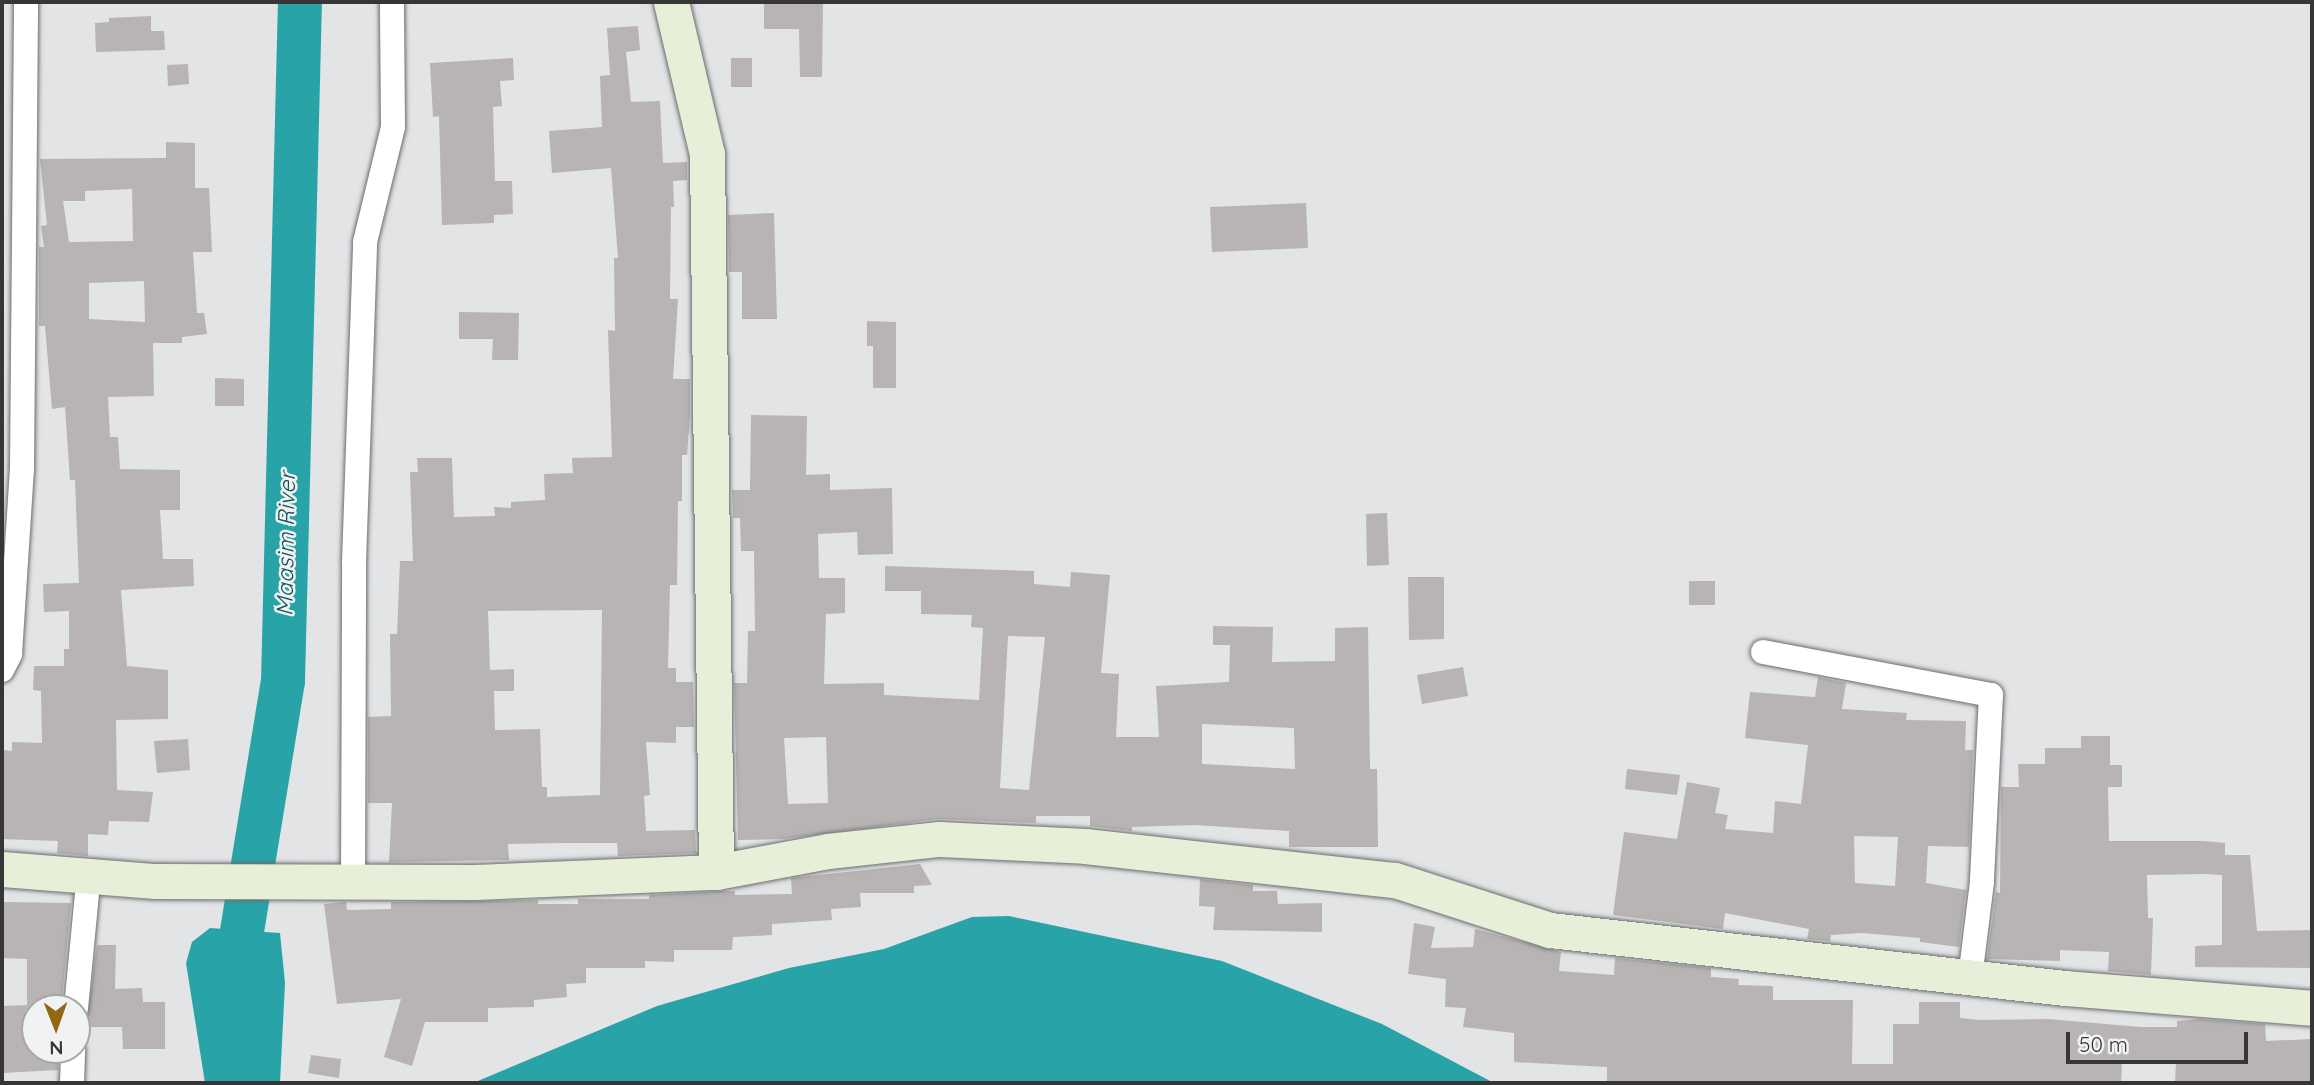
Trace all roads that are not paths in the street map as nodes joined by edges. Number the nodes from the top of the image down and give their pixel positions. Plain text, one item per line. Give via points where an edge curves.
1 (26, 2) edge
2 (393, 2) edge
3 (671, 2) edge
4 (1763, 652) dead end
5 (2, 670) edge
6 (2, 869) edge
7 (716, 872) junction
8 (89, 873) junction
9 (341, 885) junction
10 (1970, 978) junction
11 (77, 994) edge
12 (2312, 1008) edge
13 (73, 1064) edge
14 (72, 1083) edge

1 - 5 street via 22,469 10,654
2 - 9 street via 393,127 365,242
3 - 7 street via 707,154
4 - 10 street via 1991,695 1982,882
6 - 8 street
7 - 9 street
7 - 10 street via 828,851 939,839 1147,850 1395,880 1550,930
8 - 9 street via 156,881
8 - 11 street
10 - 12 street
13 - 14 street

